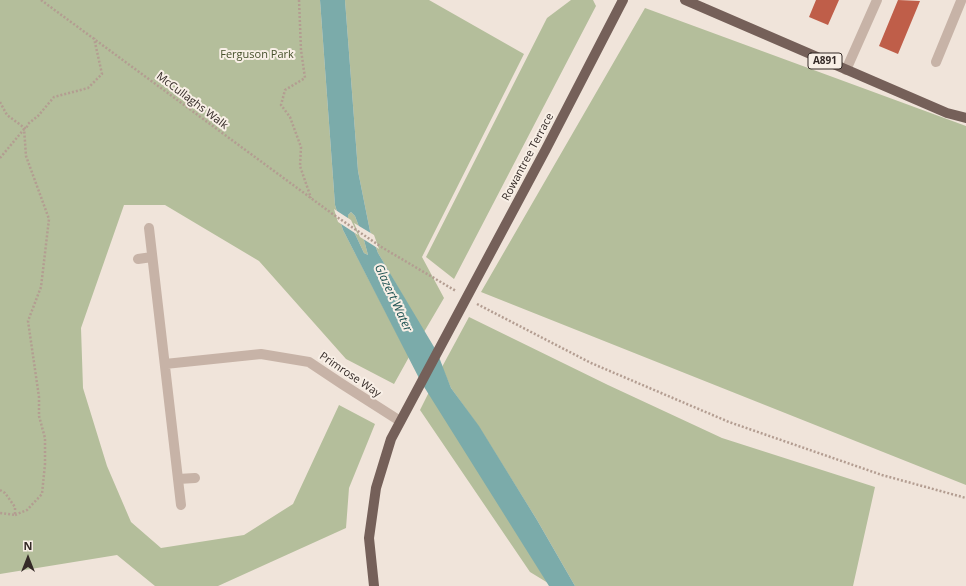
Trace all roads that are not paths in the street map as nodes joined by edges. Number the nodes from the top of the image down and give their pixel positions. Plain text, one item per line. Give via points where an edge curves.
1 (623, 0) edge
2 (686, 0) edge
3 (877, 0) edge
4 (961, 1) edge
5 (936, 62) dead end
6 (846, 70) junction
7 (966, 118) edge
8 (149, 228) dead end
9 (152, 257) junction
10 (138, 259) dead end
11 (165, 364) junction
12 (400, 421) junction
13 (195, 478) dead end
14 (178, 479) junction
15 (181, 505) dead end
16 (374, 586) edge

1 - 12 main road, Rowantree Terrace
2 - 6 main road, A891
3 - 6 street
4 - 5 street
6 - 7 main road, A891
8 - 9 street
9 - 10 street
9 - 11 street
11 - 12 street, Primrose Way via 262,354 309,362
11 - 14 street
12 - 16 main road, Rowantree Terrace via 376,488 369,538
13 - 14 street
14 - 15 street

